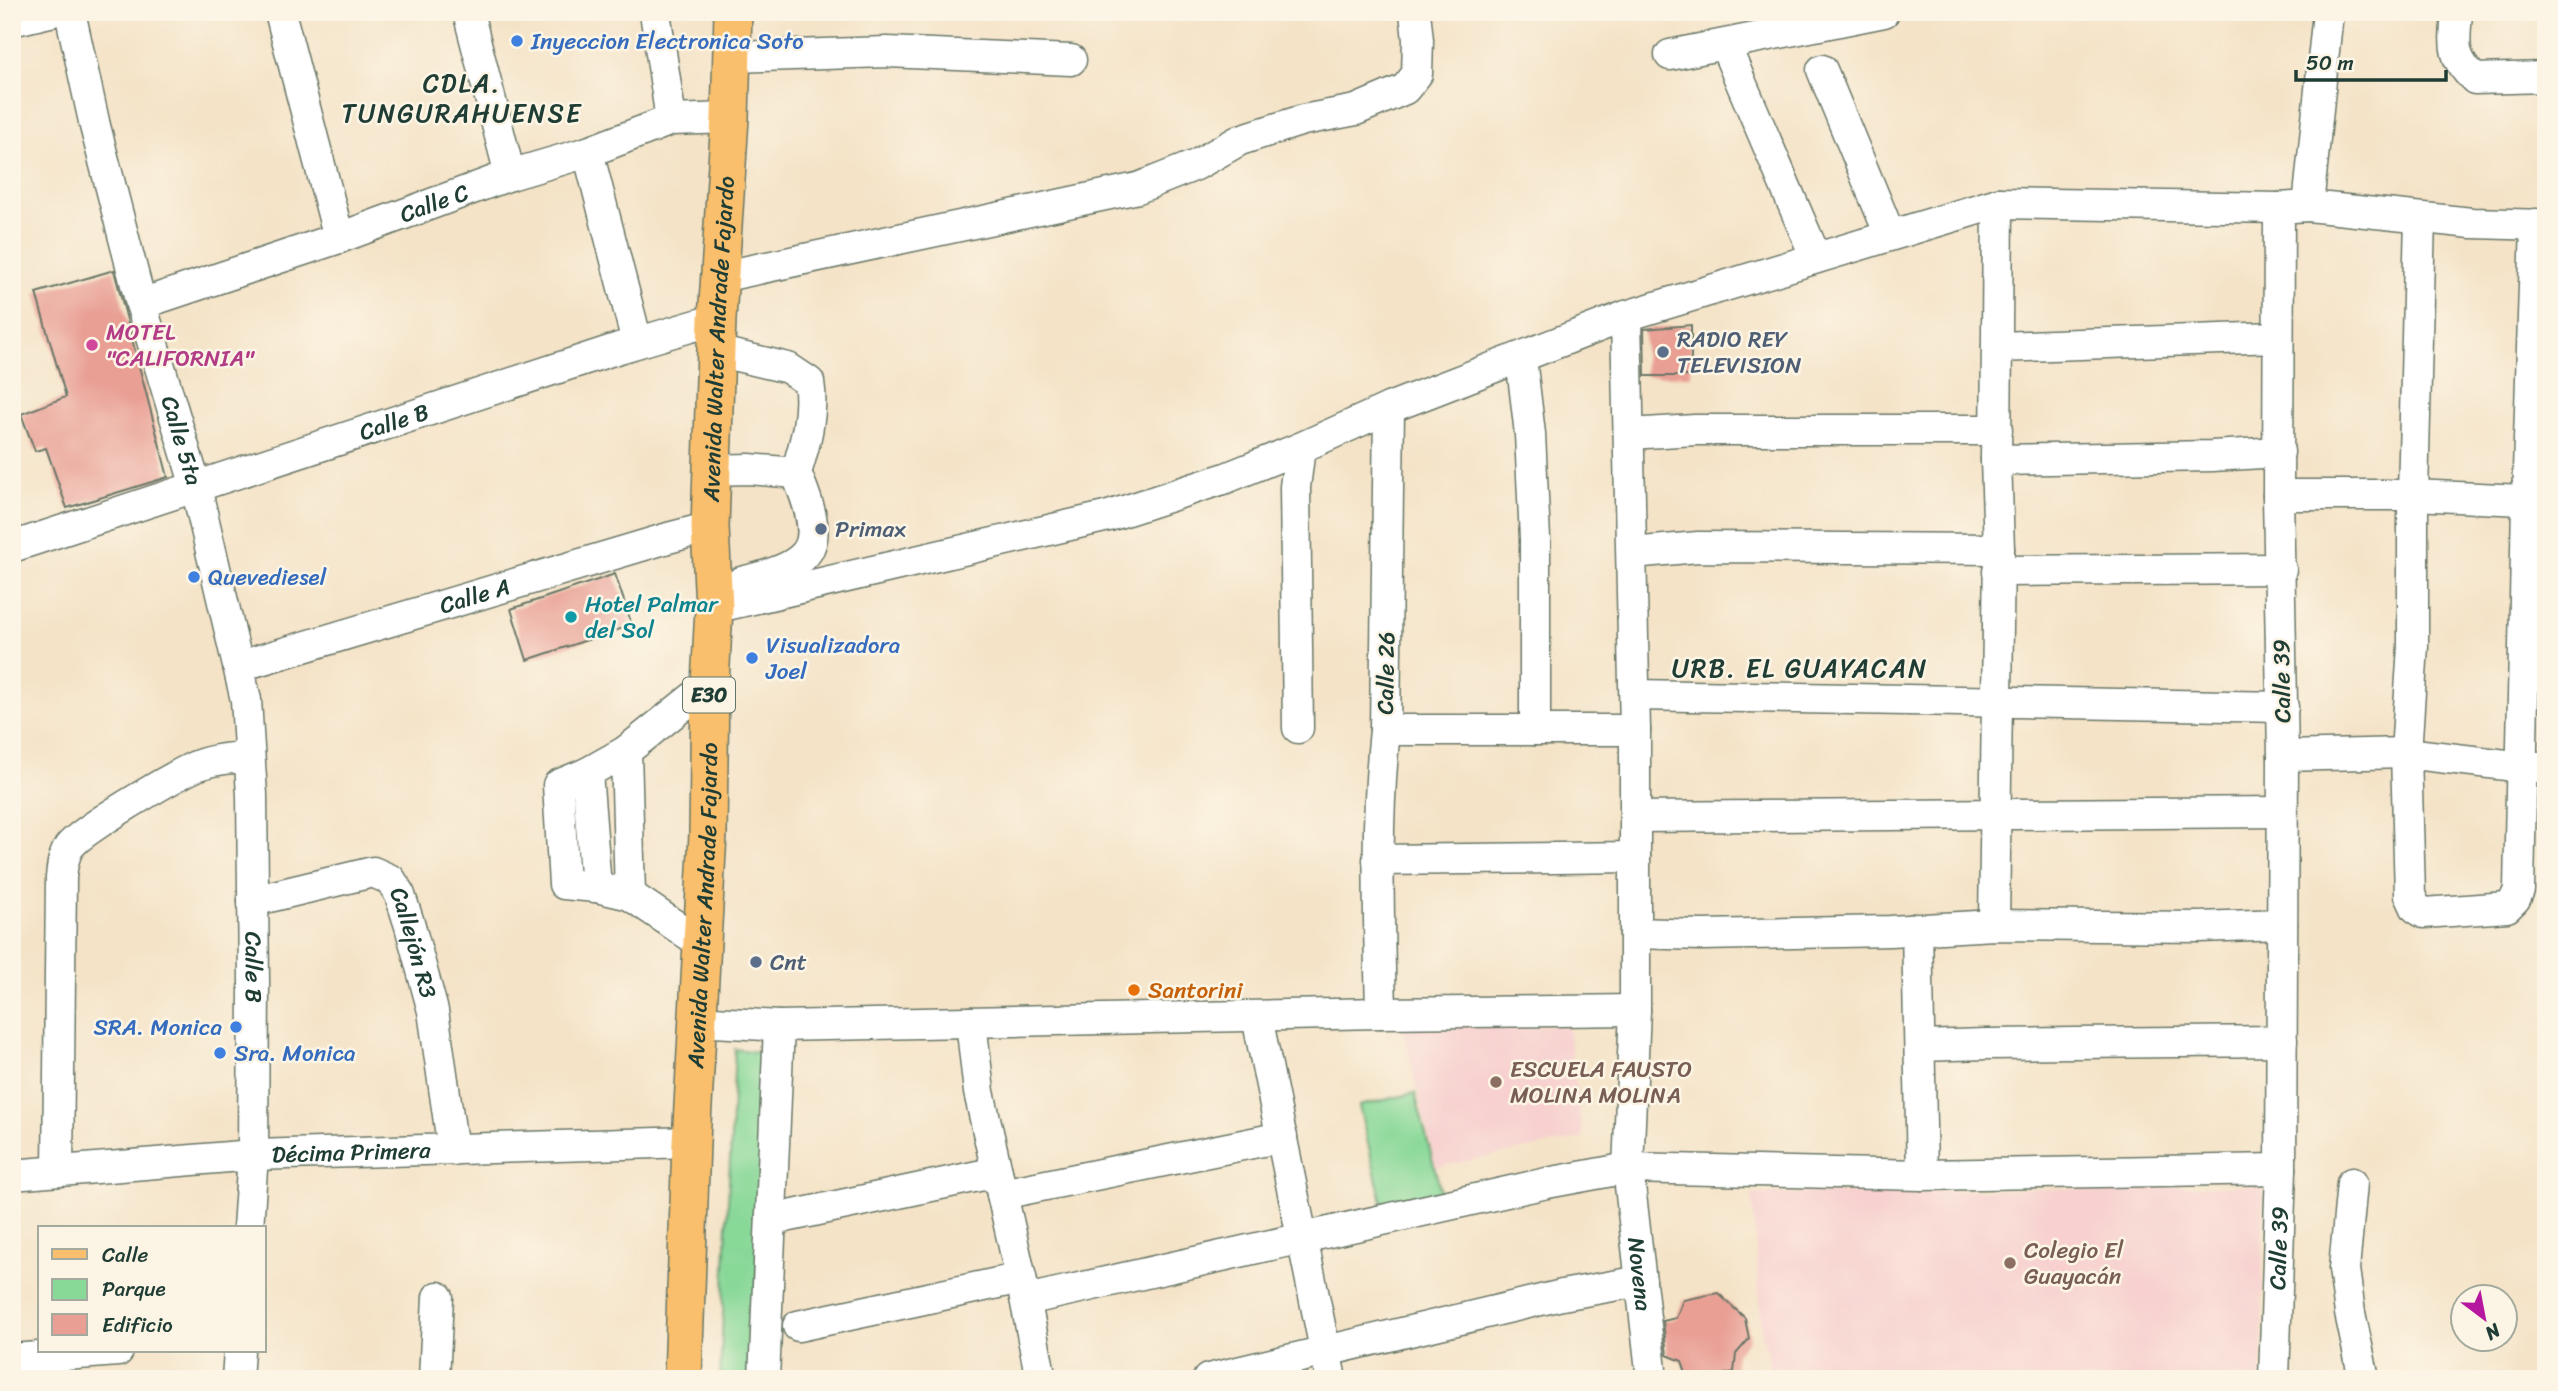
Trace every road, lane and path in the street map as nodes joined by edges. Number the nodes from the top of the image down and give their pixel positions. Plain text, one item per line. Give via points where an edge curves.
1 (50, 12) edge
2 (70, 12) edge
3 (280, 12) edge
4 (468, 12) edge
5 (655, 12) edge
6 (733, 12) edge
7 (1415, 12) edge
8 (1884, 12) edge
9 (2328, 12) edge
10 (2457, 12) edge
11 (12, 21) edge
12 (1792, 22) edge
13 (1724, 45) junction
14 (1671, 55) dead end
15 (732, 57) junction
16 (1071, 60) dead end
17 (1822, 70) dead end
18 (2546, 77) edge
19 (730, 118) junction
20 (671, 120) junction
21 (588, 152) junction
22 (510, 175) junction
23 (1998, 203) junction
24 (2293, 207) junction
25 (2420, 218) junction
26 (2541, 225) edge
27 (1890, 236) junction
28 (340, 238) junction
29 (1816, 258) junction
30 (720, 276) junction
31 (141, 304) junction
32 (1626, 316) junction
33 (716, 335) junction
34 (2277, 337) junction
35 (637, 342) junction
36 (1997, 348) junction
37 (1521, 358) junction
38 (1389, 408) junction
39 (1997, 430) junction
40 (1629, 434) junction
41 (1300, 448) junction
42 (2279, 452) junction
43 (1996, 460) junction
44 (712, 470) junction
45 (796, 473) junction
46 (196, 487) junction
47 (2278, 495) junction
48 (2413, 495) junction
49 (2537, 501) edge
50 (710, 527) junction
51 (12, 547) edge
52 (1632, 553) junction
53 (1998, 560) junction
54 (2281, 569) junction
55 (713, 598) junction
56 (240, 666) junction
57 (710, 684) junction
58 (1635, 695) junction
59 (1997, 702) junction
60 (2283, 707) junction
61 (1298, 728) dead end
62 (1385, 730) junction
63 (1535, 730) junction
64 (1635, 730) junction
65 (626, 751) junction
66 (2406, 753) junction
67 (2283, 756) junction
68 (250, 757) junction
69 (2535, 767) edge
70 (2282, 812) junction
71 (1995, 813) junction
72 (1635, 817) junction
73 (1635, 857) junction
74 (1378, 860) junction
75 (630, 895) junction
76 (253, 901) junction
77 (1993, 925) junction
78 (2282, 925) junction
79 (1917, 928) junction
80 (1635, 933) junction
81 (701, 943) junction
82 (1635, 1010) junction
83 (1381, 1013) junction
84 (1257, 1017) junction
85 (697, 1021) junction
86 (971, 1022) junction
87 (779, 1026) junction
88 (2282, 1041) junction
89 (1920, 1046) junction
90 (1282, 1137) junction
91 (691, 1142) junction
92 (453, 1150) junction
93 (253, 1155) junction
94 (1628, 1168) junction
95 (2281, 1169) junction
96 (58, 1171) junction
97 (12, 1175) edge
98 (1922, 1175) junction
99 (999, 1183) junction
100 (2351, 1183) dead end
101 (771, 1220) junction
102 (248, 1226) edge
103 (1301, 1238) junction
104 (1641, 1281) junction
105 (1023, 1289) junction
106 (438, 1297) dead end
107 (798, 1326) dead end
108 (105, 1352) edge
109 (239, 1352) edge
110 (12, 1359) edge
111 (1329, 1366) edge
112 (237, 1379) edge
113 (434, 1379) edge
114 (682, 1379) edge
115 (764, 1379) edge
116 (1041, 1379) edge
117 (1208, 1379) edge
118 (1652, 1379) edge
119 (2274, 1379) edge
120 (2364, 1379) edge

1 - 11 street
2 - 31 street, Calle 5ta
3 - 28 street
4 - 22 street
5 - 20 street
6 - 15 main road, Avenida Walter Andrade Fajardo / E30
7 - 30 street via 1417,74 1405,89 1356,110 1303,120 1240,140 1196,166 1138,188
8 - 12 street
9 - 24 street, Calle 39
10 - 18 street via 2455,48 2461,67 2474,79
12 - 13 street
13 - 14 street
13 - 29 street
15 - 16 street via 887,52
15 - 19 main road, Avenida Walter Andrade Fajardo / E30
17 - 27 street
19 - 20 street, Calle C
19 - 30 main road, Avenida Walter Andrade Fajardo / E30
20 - 21 street, Calle C
21 - 22 street, Calle C
21 - 35 street
22 - 28 street, Calle C
23 - 24 street
23 - 27 street
23 - 36 street
24 - 25 street
24 - 34 street, Calle 39
25 - 26 street
25 - 48 street
26 - 49 street
27 - 29 street
28 - 31 street, Calle C
29 - 32 street
30 - 33 main road, Avenida Walter Andrade Fajardo / E30
31 - 46 street, Calle 5ta
32 - 37 street
32 - 40 street, Novena
33 - 35 street, Calle B
33 - 44 main road, Avenida Walter Andrade Fajardo / E30
33 - 45 street via 810,382 809,420
34 - 36 street
34 - 42 street, Calle 39
35 - 46 street, Calle B
36 - 39 street
37 - 38 street
37 - 63 street via 1535,539
38 - 41 street
38 - 62 street, Calle 26
39 - 40 street via 1695,429
39 - 43 street
40 - 52 street, Novena
41 - 55 street via 1109,516
41 - 61 street via 1295,487
42 - 43 street
42 - 47 street, Calle 39
43 - 53 street
44 - 45 street
44 - 50 main road, Avenida Walter Andrade Fajardo / E30
45 - 55 street via 814,524 804,558
46 - 51 street, Calle B
46 - 56 street, Calle 5ta
47 - 48 street
47 - 54 street, Calle 39
48 - 49 street
48 - 66 street via 2413,646
49 - 69 street
50 - 55 main road, Avenida Walter Andrade Fajardo / E30
50 - 56 street, Calle A
52 - 53 street via 1698,547
52 - 58 street, Novena
53 - 54 street
53 - 59 street
54 - 60 street, Calle 39
55 - 57 main road, Avenida Walter Andrade Fajardo / E30
56 - 68 street, Calle B
57 - 65 street
57 - 81 main road, Avenida Walter Andrade Fajardo / E30
58 - 59 street
58 - 64 street, Novena
59 - 60 street
59 - 71 street
60 - 67 street, Calle 39
62 - 63 street, Calle 26
62 - 74 street
63 - 64 street, Calle 26
64 - 72 street, Novena
65 - 75 street
65 - 75 street via 587,773 596,887
66 - 67 street
66 - 69 street
66 - 69 street via 2410,895 2424,913 2507,907 2515,900
67 - 70 street, Calle 39
68 - 76 street, Calle B
68 - 96 street via 198,765 74,841 65,856 61,878
70 - 71 street
70 - 78 street, Calle 39
71 - 72 street
71 - 77 street
72 - 73 street, Novena
73 - 74 street
73 - 80 street, Novena
74 - 83 street
75 - 81 street
76 - 92 street, Callejón R3 via 373,872 391,880 410,926 433,1011
76 - 93 street, Calle B
77 - 78 street
77 - 79 street
78 - 88 street, Calle 39
79 - 80 street
79 - 89 street
80 - 82 street, Novena
81 - 85 main road, Avenida Walter Andrade Fajardo / E30
82 - 83 street
82 - 94 street, Novena
83 - 84 street
84 - 86 street
84 - 90 street
85 - 87 street
85 - 91 main road, Avenida Walter Andrade Fajardo / E30
86 - 87 street
86 - 99 street via 979,1092
87 - 101 street
88 - 89 street
88 - 95 street, Calle 39
89 - 98 street
90 - 99 street
90 - 103 street
91 - 92 street, Décima Primera
91 - 114 main road, Avenida Walter Andrade Fajardo / E30
92 - 93 street, Décima Primera
93 - 96 street, Décima Primera
93 - 102 street, Calle B
94 - 98 street
94 - 103 street
94 - 104 street, Novena
95 - 98 street
95 - 119 street, Calle 39
96 - 97 street, Décima Primera
99 - 101 street
99 - 105 street
100 - 120 street via 2344,1269
101 - 115 street
103 - 105 street
103 - 111 street
104 - 111 street via 1562,1295
104 - 118 street, Novena
105 - 107 street
105 - 116 street
106 - 113 street
108 - 110 street
109 - 112 street
111 - 117 street

